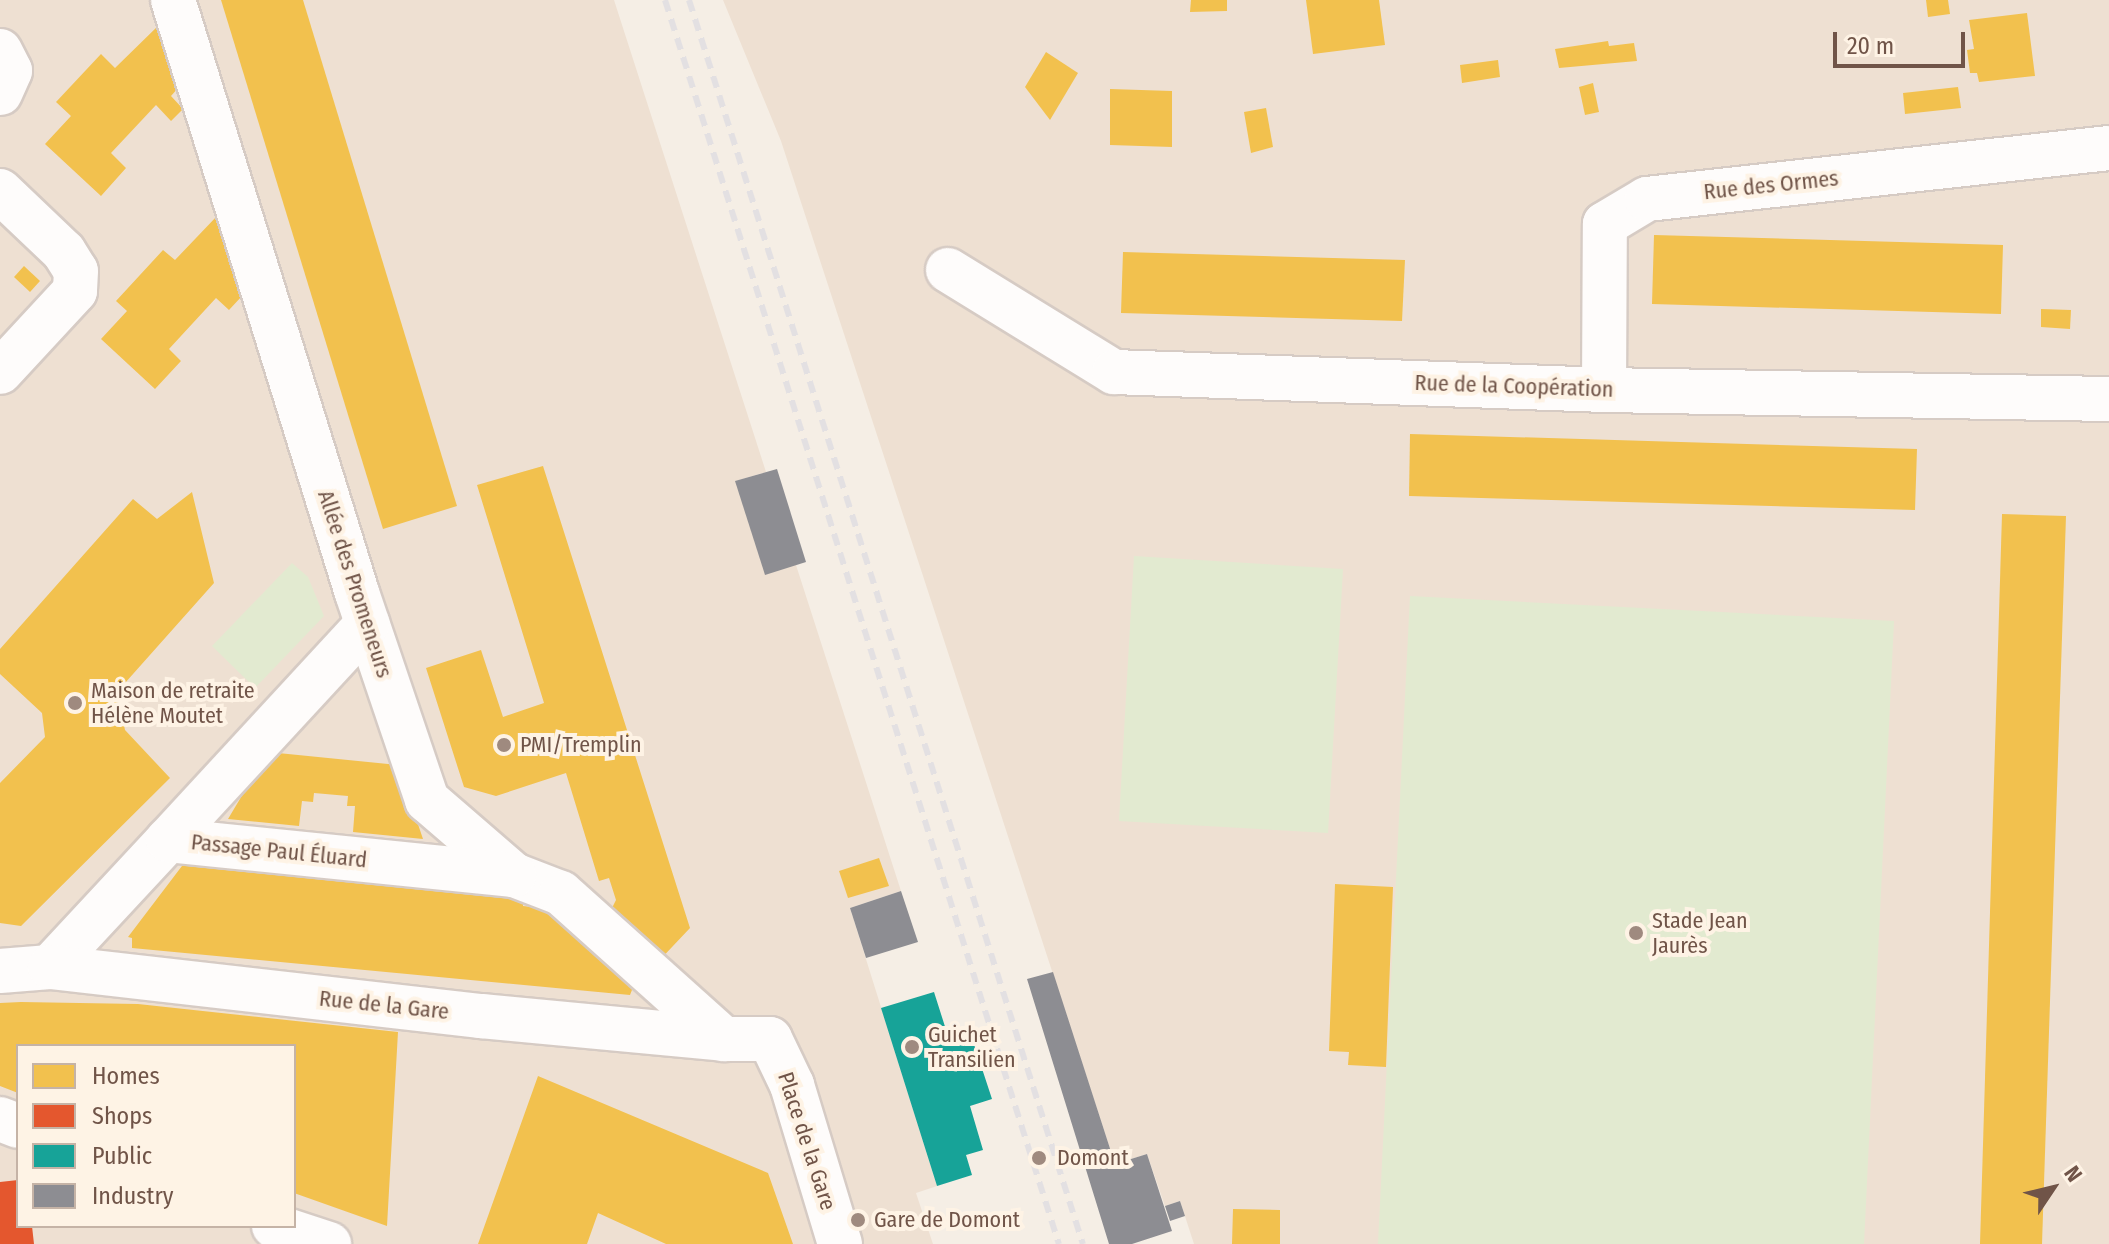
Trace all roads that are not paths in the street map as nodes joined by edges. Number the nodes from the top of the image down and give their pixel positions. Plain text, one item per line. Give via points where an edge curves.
1 (173, 0) edge
2 (0, 51) edge
3 (0, 93) edge
4 (2109, 148) edge
5 (0, 191) edge
6 (948, 270) dead end
7 (0, 372) edge
8 (1604, 390) junction
9 (2109, 399) edge
10 (367, 624) junction
11 (168, 840) junction
12 (514, 875) junction
13 (50, 967) junction
14 (0, 971) edge
15 (724, 1039) junction
16 (770, 1039) joint
17 (840, 1244) edge

1 - 10 street, Allée des Promeneurs
2 - 3 street via 10,71
4 - 8 street, Rue des Ormes via 1647,199 1605,224
5 - 7 street via 64,252 76,271 75,291
6 - 8 street, Rue de la Coopération via 1114,372
8 - 9 street, Rue de la Coopération
10 - 11 street
10 - 12 street, Allée des Promeneurs via 427,800
11 - 12 street, Passage Paul Éluard
11 - 13 street, Passage Paul Éluard
12 - 15 street, Allée des Promeneurs via 561,893
13 - 14 street, Rue de la Gare
13 - 15 street, Rue de la Gare
15 - 16 street, Rue de la Gare
16 - 17 street, Place de la Gare via 792,1085

